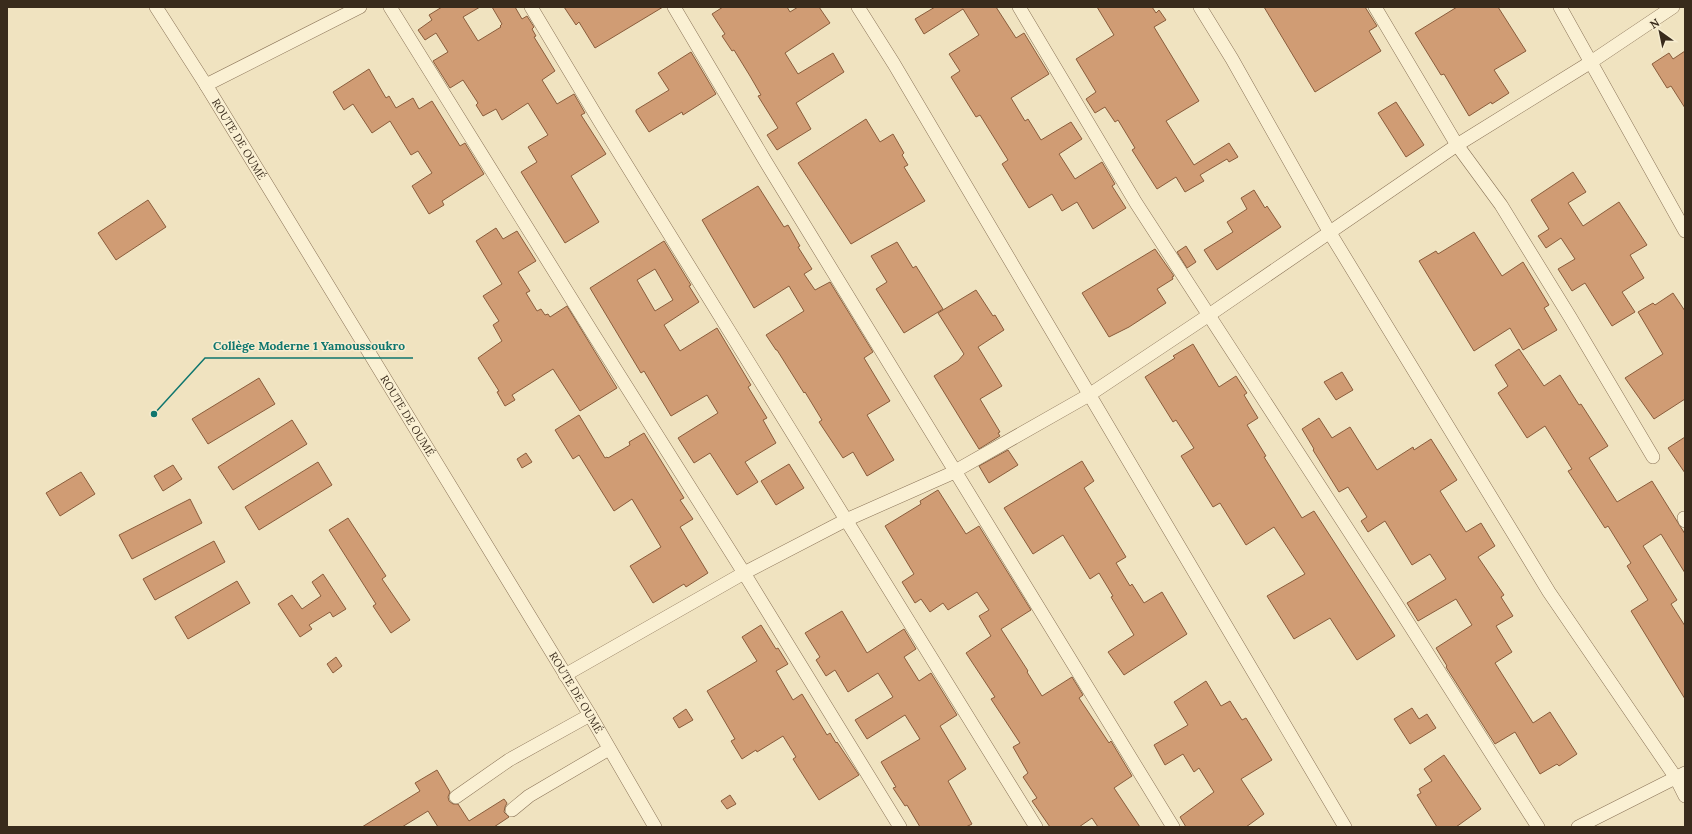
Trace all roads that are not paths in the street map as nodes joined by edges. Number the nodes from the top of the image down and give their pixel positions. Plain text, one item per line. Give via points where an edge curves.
1 (156, 7) edge
2 (360, 7) edge
3 (390, 7) edge
4 (531, 7) edge
5 (674, 7) edge
6 (858, 7) edge
7 (1019, 7) edge
8 (1200, 7) edge
9 (1375, 7) edge
10 (1560, 7) edge
11 (1673, 7) edge
12 (1592, 62) junction
13 (206, 85) junction
14 (1456, 145) junction
15 (1685, 231) edge
16 (1330, 233) junction
17 (1209, 315) junction
18 (1089, 394) junction
19 (1653, 457) dead end
20 (955, 471) junction
21 (846, 520) junction
22 (744, 573) junction
23 (565, 674) junction
24 (590, 715) junction
25 (609, 749) junction
26 (1681, 776) edge
27 (1685, 796) edge
28 (456, 797) dead end
29 (512, 810) dead end
30 (655, 827) edge
31 (900, 827) edge
32 (1036, 827) edge
33 (1174, 827) edge
34 (1345, 827) edge
35 (1538, 827) edge
36 (1578, 827) edge

1 - 13 street, ROUTE DE OUMÉ
2 - 13 street
3 - 22 street
4 - 21 street
5 - 20 street
6 - 18 street
7 - 17 street via 1136,203
8 - 16 street
9 - 14 street
10 - 12 street
11 - 12 street
12 - 14 street
12 - 15 street
13 - 23 street, ROUTE DE OUMÉ
14 - 16 street
14 - 19 street via 1509,218
16 - 17 street
16 - 26 street via 1549,592
17 - 18 street
17 - 35 street via 1394,599
18 - 20 street
18 - 34 street
20 - 21 street
20 - 33 street
21 - 22 street
21 - 32 street
22 - 23 street
22 - 31 street
23 - 24 street, ROUTE DE OUMÉ
24 - 25 street, ROUTE DE OUMÉ
24 - 28 street via 509,760
25 - 29 street via 529,796
25 - 30 street, ROUTE DE OUMÉ
26 - 27 street
26 - 36 street

